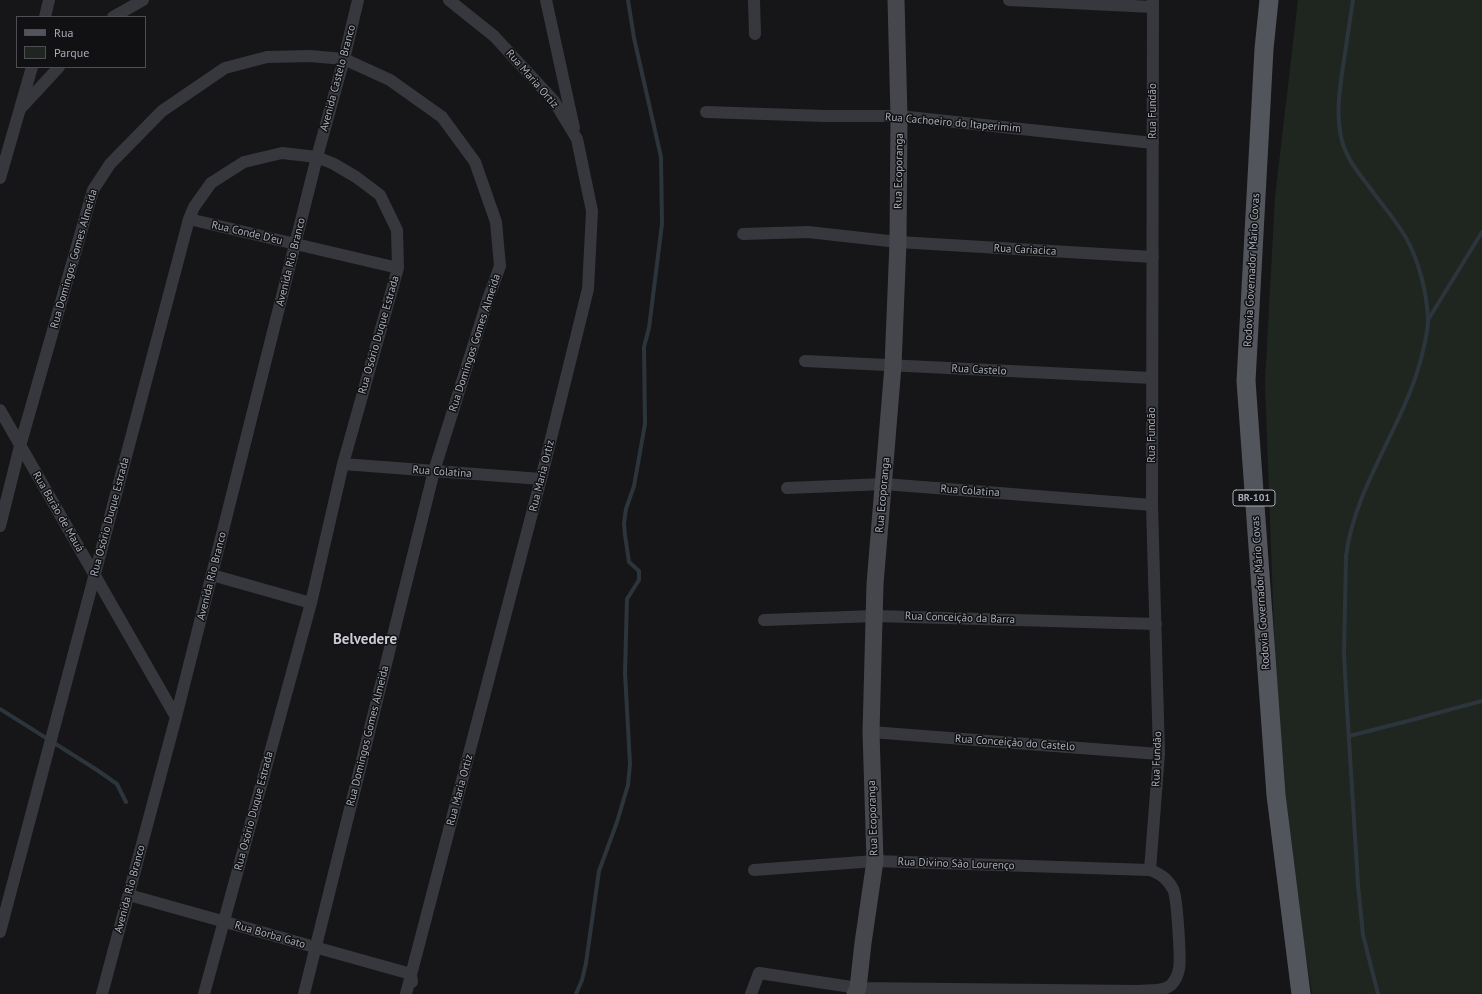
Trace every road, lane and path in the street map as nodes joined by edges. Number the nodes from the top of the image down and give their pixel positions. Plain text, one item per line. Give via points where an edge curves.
1 (49, 0) edge
2 (143, 0) edge
3 (358, 0) edge
4 (448, 0) edge
5 (546, 0) edge
6 (754, 0) edge
7 (896, 0) edge
8 (1009, 0) edge
9 (1269, 0) edge
10 (1153, 4) edge
11 (45, 16) edge
12 (115, 16) edge
13 (755, 34) dead end
14 (344, 59) junction
15 (32, 68) edge
16 (58, 68) edge
17 (21, 108) junction
18 (706, 112) dead end
19 (899, 116) junction
20 (577, 139) junction
21 (1153, 143) junction
22 (317, 156) junction
23 (0, 178) edge
24 (189, 219) junction
25 (743, 234) dead end
26 (898, 242) junction
27 (295, 245) junction
28 (1153, 257) junction
29 (398, 268) junction
30 (805, 361) dead end
31 (893, 366) junction
32 (1152, 378) junction
33 (0, 410) edge
34 (20, 446) junction
35 (343, 464) junction
36 (434, 471) junction
37 (542, 479) junction
38 (884, 484) junction
39 (787, 488) dead end
40 (1152, 505) junction
41 (0, 526) edge
42 (212, 575) junction
43 (95, 576) junction
44 (311, 603) junction
45 (874, 616) junction
46 (764, 620) dead end
47 (1156, 624) junction
48 (176, 717) junction
49 (871, 732) junction
50 (1159, 754) junction
51 (875, 861) junction
52 (754, 870) dead end
53 (1153, 871) junction
54 (129, 894) junction
55 (224, 922) junction
56 (0, 932) edge
57 (315, 947) junction
58 (411, 974) junction
59 (857, 991) edge
60 (102, 994) edge
61 (204, 994) edge
62 (304, 994) edge
63 (406, 994) edge
64 (414, 994) edge
65 (751, 994) edge
66 (1301, 994) edge

1 - 11 street
2 - 12 street
3 - 14 street, Avenida Castelo Branco
4 - 20 street, Rua Maria Ortiz via 494,36 554,101
5 - 20 street
6 - 13 street
7 - 19 street, Rua Ecoporanga
8 - 10 street
9 - 66 main road, Rodovia Governador Mário Covas / BR-101 via 1246,381 1276,795
10 - 21 street, Rua Fundão
14 - 22 street, Avenida Castelo Branco
14 - 34 street, Rua Domingos Gomes Almeida via 310,56 267,57 225,68 162,111 110,164 93,190
14 - 36 street, Rua Domingos Gomes Almeida via 390,80 442,117 475,162 496,222 500,266
15 - 17 street
16 - 17 street
17 - 23 street
18 - 19 street, Rua Cachoeiro do Itaperimim
19 - 21 street, Rua Cachoeiro do Itaperimim
19 - 26 street, Rua Ecoporanga
20 - 37 street, Rua Maria Ortiz via 592,211 588,289
21 - 28 street, Rua Fundão
22 - 24 street, Rua Osório Duque Estrada via 282,153 244,162 211,183
22 - 27 street, Avenida Rio Branco
22 - 29 street, Rua Osório Duque Estrada via 356,177 380,195 397,230
24 - 27 street, Rua Conde D'eu
24 - 43 street, Rua Osório Duque Estrada
25 - 26 street, Rua Cariacica via 808,232
26 - 28 street, Rua Cariacica
26 - 31 street, Rua Ecoporanga
27 - 29 street, Rua Conde D'eu
27 - 42 street, Avenida Rio Branco
28 - 32 street, Rua Fundão
29 - 35 street, Rua Osório Duque Estrada
30 - 31 street, Rua Castelo
31 - 32 street, Rua Castelo
31 - 38 street, Rua Ecoporanga
32 - 40 street, Rua Fundão
33 - 34 street, Rua Barão de Mauá
34 - 41 street, Rua Domingos Gomes Almeida
34 - 43 street, Rua Barão de Mauá
35 - 36 street, Rua Colatina
35 - 44 street, Rua Osório Duque Estrada
36 - 37 street, Rua Colatina
36 - 57 street, Rua Domingos Gomes Almeida
37 - 58 street, Rua Maria Ortiz
38 - 39 street, Rua Colatina
38 - 40 street, Rua Colatina
38 - 45 street, Rua Ecoporanga
40 - 47 street, Rua Fundão
42 - 44 street
42 - 48 street, Avenida Rio Branco
43 - 48 street, Rua Barão de Mauá
43 - 56 street, Rua Osório Duque Estrada
44 - 55 street, Rua Osório Duque Estrada
45 - 46 street, Rua Conceição da Barra
45 - 47 street, Rua Conceição da Barra
45 - 49 street, Rua Ecoporanga
47 - 50 street, Rua Fundão
48 - 54 street, Avenida Rio Branco
49 - 50 street, Rua Conceição do Castelo
49 - 51 street, Rua Ecoporanga
50 - 53 street, Rua Fundão
51 - 52 street, Rua Divino São Lourenço
51 - 53 street, Rua Divino São Lourenço
51 - 59 street, Rua Ecoporanga
53 - 59 street via 1164,877 1174,891 1179,969 1175,980 1165,989
54 - 55 street, Rua Borba Gato
54 - 60 street, Avenida Rio Branco
55 - 57 street, Rua Borba Gato
55 - 61 street, Rua Osório Duque Estrada
57 - 58 street, Rua Borba Gato
57 - 62 street, Rua Domingos Gomes Almeida
58 - 63 street, Rua Maria Ortiz
58 - 64 street
59 - 65 street via 759,973

